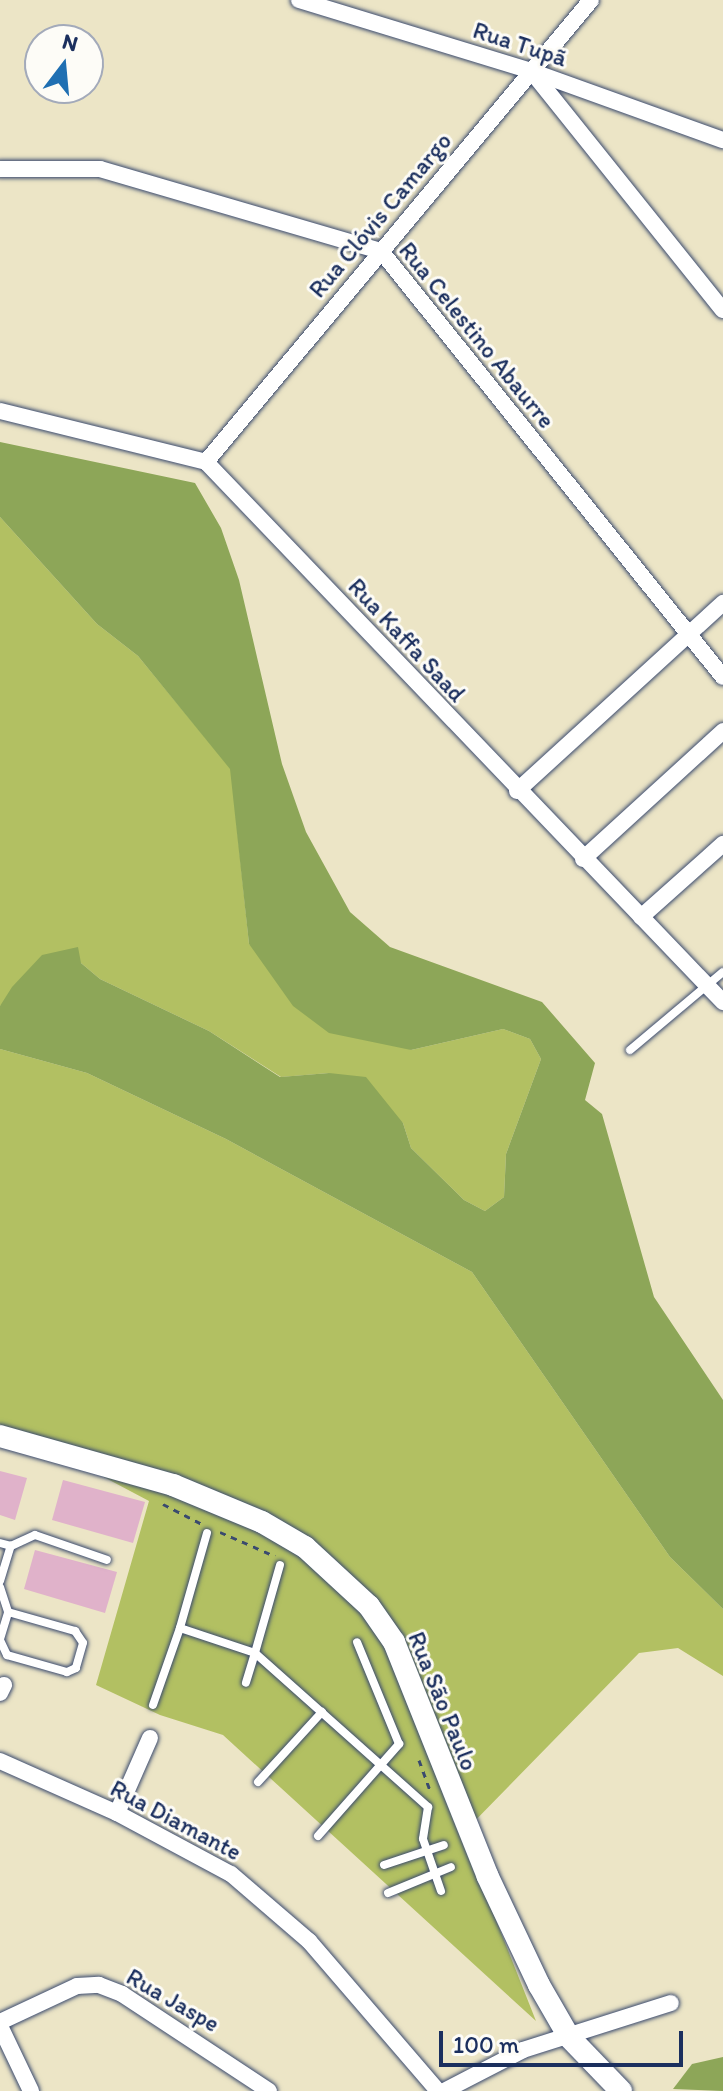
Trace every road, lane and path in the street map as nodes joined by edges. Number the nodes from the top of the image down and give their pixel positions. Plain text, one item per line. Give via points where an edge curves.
1 (299, 0) edge
2 (591, 0) edge
3 (531, 71) junction
4 (723, 140) edge
5 (0, 169) edge
6 (381, 251) junction
7 (723, 310) edge
8 (0, 411) edge
9 (206, 462) junction
10 (723, 603) edge
11 (685, 636) junction
12 (723, 677) edge
13 (723, 731) edge
14 (517, 791) junction
15 (723, 844) edge
16 (583, 859) junction
17 (641, 917) junction
18 (723, 972) edge
19 (707, 985) junction
20 (723, 1002) edge
21 (630, 1050) dead end
22 (0, 1436) edge
23 (163, 1504) dead end
24 (207, 1533) dead end
25 (0, 1543) edge
26 (11, 1546) junction
27 (107, 1560) dead end
28 (281, 1562) joint
29 (0, 1584) edge
30 (8, 1612) junction
31 (180, 1628) junction
32 (0, 1640) edge
33 (357, 1642) dead end
34 (255, 1653) junction
35 (246, 1683) dead end
36 (153, 1705) dead end
37 (322, 1712) junction
38 (150, 1738) dead end
39 (415, 1750) dead end
40 (0, 1761) edge
41 (381, 1766) junction
42 (258, 1782) dead end
43 (433, 1798) dead end
44 (117, 1813) junction
45 (318, 1836) dead end
46 (444, 1845) dead end
47 (426, 1851) junction
48 (384, 1865) dead end
49 (451, 1867) dead end
50 (434, 1872) junction
51 (441, 1891) dead end
52 (388, 1893) dead end
53 (671, 2003) dead end
54 (0, 2024) edge
55 (569, 2037) junction
56 (31, 2091) edge
57 (269, 2091) edge
58 (441, 2091) edge
59 (621, 2091) edge

1 - 3 street, Rua Tupã
2 - 3 street, Rua Clóvis Camargo
3 - 4 street, Rua Tupã
3 - 6 street, Rua Clóvis Camargo
3 - 7 street
5 - 6 street, Rua Celestino Abaurre via 100,169
6 - 9 street, Rua Clóvis Camargo
6 - 11 street, Rua Celestino Abaurre
8 - 9 street
9 - 14 street, Rua Kaffa Saad
10 - 11 street
11 - 12 street, Rua Celestino Abaurre
11 - 14 street
13 - 16 street
14 - 16 street, Rua Kaffa Saad
15 - 17 street
16 - 17 street, Rua Kaffa Saad
17 - 19 street, Rua Kaffa Saad
18 - 19 lane
19 - 20 street, Rua Kaffa Saad
19 - 21 lane
22 - 55 street, Rua São Paulo via 173,1485 262,1522 305,1547 369,1606 394,1642 487,1875
23 - 28 path
24 - 31 lane
25 - 26 lane
26 - 27 lane via 35,1535
26 - 29 lane
28 - 34 lane
29 - 30 lane
30 - 32 lane
30 - 32 lane via 75,1631 82,1636 80,1661 67,1672 7,1655
31 - 34 lane
31 - 36 lane
33 - 41 lane via 400,1737 397,1749
34 - 35 lane
34 - 37 lane
37 - 41 lane
37 - 42 lane
38 - 44 street
39 - 43 path
40 - 44 street, Rua Diamante
41 - 45 lane
41 - 47 lane via 428,1807
44 - 58 street, Rua Diamante via 231,1874 256,1894 309,1941
46 - 47 lane
47 - 48 lane
47 - 50 lane
49 - 50 lane
50 - 51 lane
50 - 52 lane
53 - 55 street
54 - 56 street
54 - 57 street, Rua Jaspe via 77,1986 99,1985 122,1994
55 - 58 street via 523,2050
55 - 59 street, Rua São Paulo

